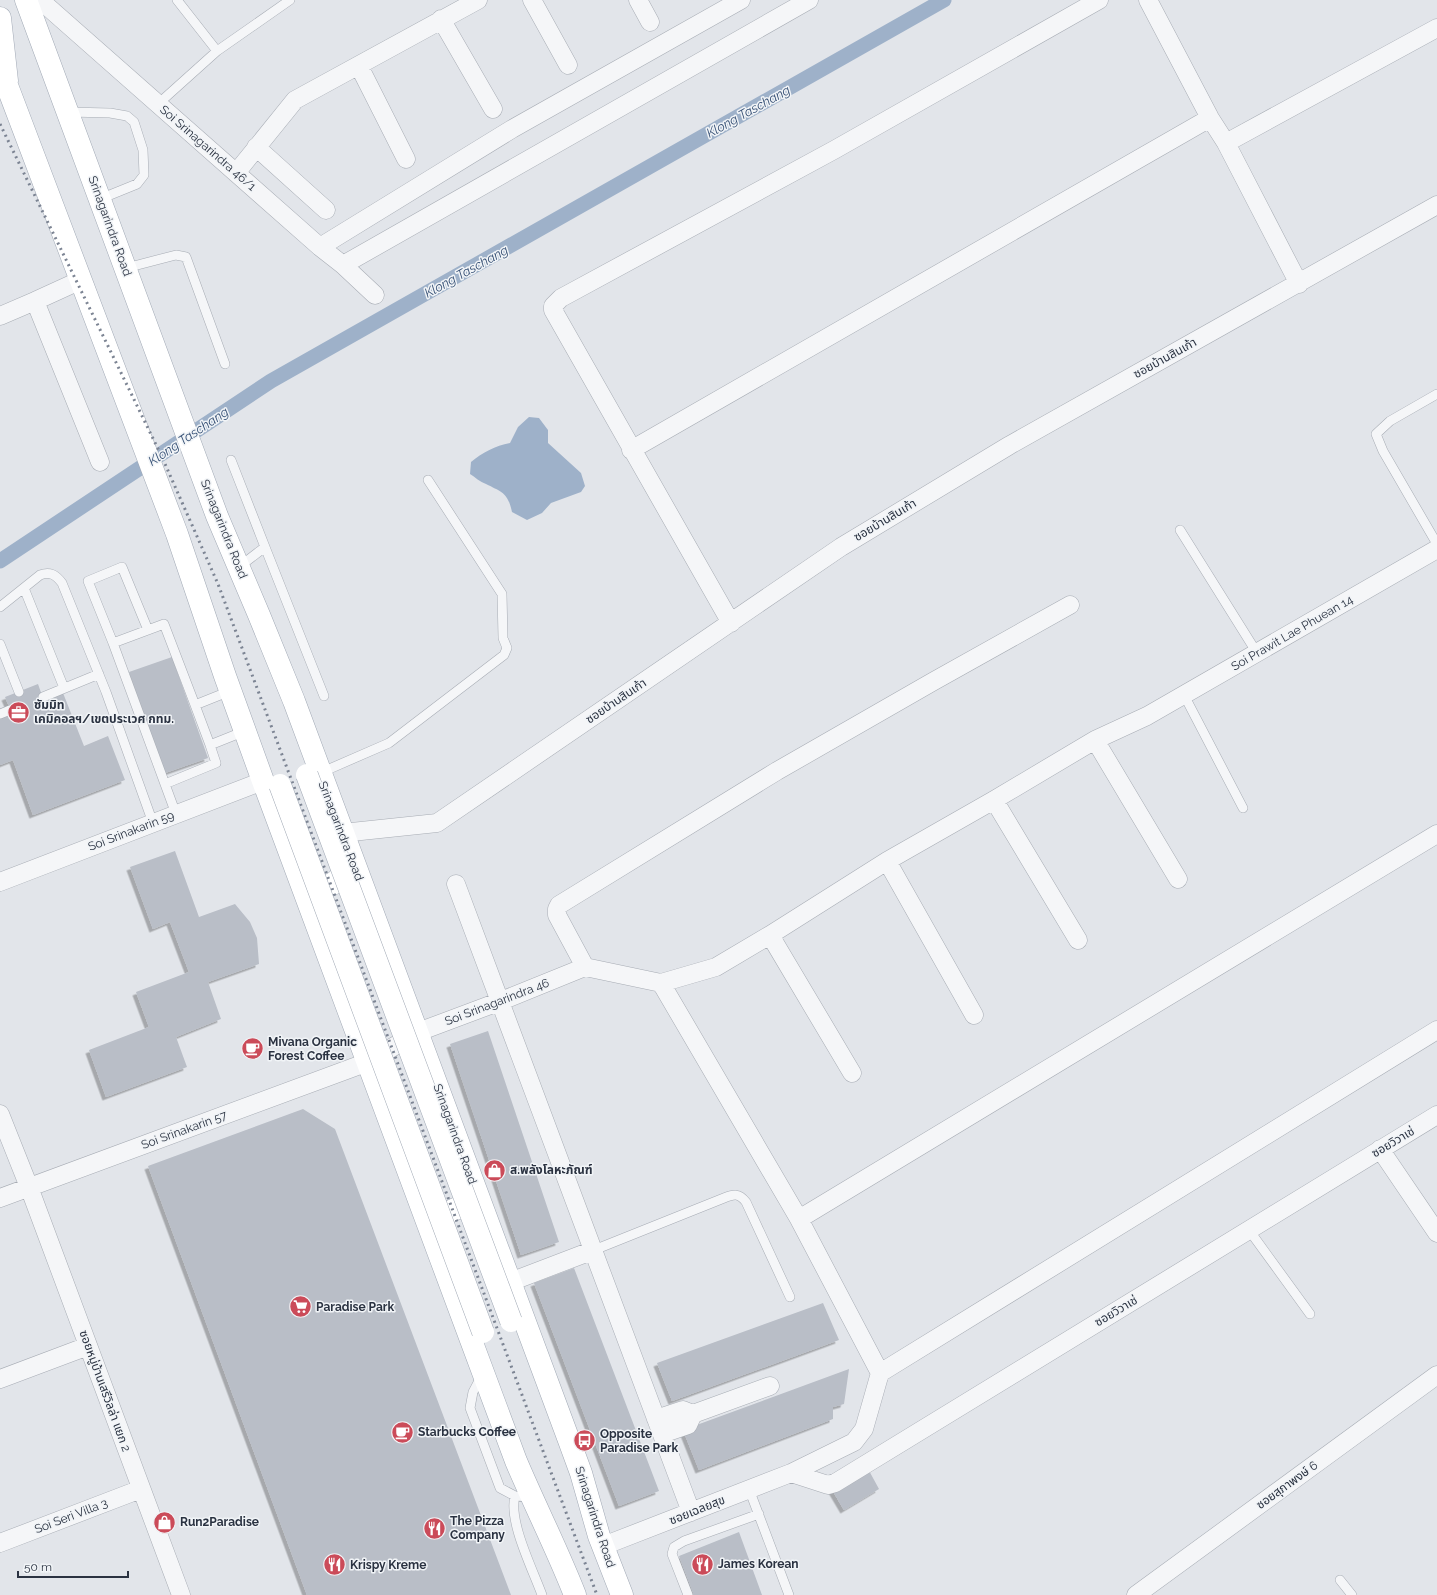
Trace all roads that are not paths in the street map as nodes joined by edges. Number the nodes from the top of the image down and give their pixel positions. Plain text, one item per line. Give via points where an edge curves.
1 (12, 0) edge
2 (26, 0) edge
3 (40, 0) edge
4 (177, 0) edge
5 (290, 0) edge
6 (478, 0) edge
7 (532, 0) edge
8 (638, 0) edge
9 (741, 0) edge
10 (809, 0) edge
11 (1099, 0) edge
12 (1148, 0) edge
13 (0, 18) edge
14 (441, 20) junction
15 (650, 22) dead end
16 (1437, 28) edge
17 (217, 51) junction
18 (568, 65) dead end
19 (359, 66) junction
20 (0, 67) edge
21 (52, 70) junction
22 (8, 88) junction
23 (158, 104) junction
24 (493, 109) dead end
25 (68, 112) junction
26 (1210, 118) junction
27 (1226, 143) junction
28 (256, 147) junction
29 (406, 159) dead end
30 (236, 173) junction
31 (100, 199) junction
32 (1437, 205) edge
33 (326, 210) dead end
34 (320, 247) junction
35 (343, 265) junction
36 (126, 268) junction
37 (80, 280) junction
38 (1299, 284) junction
39 (375, 296) dead end
40 (35, 301) junction
41 (0, 316) edge
42 (225, 364) dead end
43 (1437, 394) edge
44 (631, 450) junction
45 (231, 460) dead end
46 (100, 462) dead end
47 (428, 480) dead end
48 (217, 516) junction
49 (1180, 530) dead end
50 (177, 534) junction
51 (1437, 544) edge
52 (265, 547) junction
53 (1437, 549) edge
54 (239, 566) junction
55 (24, 588) junction
56 (1070, 605) dead end
57 (0, 607) edge
58 (731, 623) junction
59 (148, 630) junction
60 (113, 643) junction
61 (0, 644) edge
62 (1257, 653) junction
63 (99, 674) junction
64 (64, 688) junction
65 (230, 691) junction
66 (19, 692) dead end
67 (1184, 695) junction
68 (324, 696) dead end
69 (43, 697) dead end
70 (195, 706) junction
71 (10, 710) dead end
72 (0, 714) edge
73 (245, 731) junction
74 (1095, 740) junction
75 (210, 745) junction
76 (314, 774) junction
77 (271, 783) junction
78 (165, 784) junction
79 (994, 800) junction
80 (1243, 808) dead end
81 (176, 814) junction
82 (153, 823) junction
83 (1437, 834) edge
84 (345, 840) junction
85 (887, 861) junction
86 (295, 867) junction
87 (1178, 880) dead end
88 (0, 882) edge
89 (456, 884) dead end
90 (770, 935) junction
91 (1078, 940) dead end
92 (580, 969) junction
93 (661, 983) junction
94 (500, 1001) junction
95 (974, 1015) dead end
96 (1437, 1030) edge
97 (418, 1032) junction
98 (368, 1062) junction
99 (852, 1072) dead end
100 (0, 1114) edge
101 (1437, 1115) edge
102 (1380, 1149) junction
103 (29, 1188) junction
104 (0, 1198) edge
105 (799, 1219) junction
106 (1249, 1230) junction
107 (492, 1231) junction
108 (1437, 1233) edge
109 (438, 1249) junction
110 (594, 1250) junction
111 (510, 1282) junction
112 (790, 1297) dead end
113 (1310, 1314) dead end
114 (88, 1346) junction
115 (880, 1373) junction
116 (1437, 1375) edge
117 (0, 1379) edge
118 (770, 1386) dead end
119 (659, 1427) junction
120 (791, 1473) junction
121 (142, 1489) junction
122 (749, 1489) junction
123 (523, 1497) junction
124 (691, 1512) junction
125 (759, 1514) junction
126 (601, 1541) junction
127 (0, 1543) edge
128 (563, 1563) junction
129 (1340, 1580) dead end
130 (181, 1595) edge
131 (542, 1595) edge
132 (575, 1595) edge
133 (622, 1595) edge
134 (688, 1595) edge
135 (789, 1595) edge
136 (1136, 1595) edge
137 (1352, 1595) edge

1 - 21 main road, Srinagarindra Road
2 - 21 main road, Srinagarindra Road
3 - 23 street, Soi Srinagarindra 46/1
4 - 17 lane
5 - 17 lane
6 - 14 street
7 - 18 street
8 - 15 street
9 - 34 street via 512,129
10 - 35 street
11 - 44 street via 834,150 555,303 552,310
12 - 26 street
13 - 22 main road
14 - 19 street
14 - 24 street
16 - 27 street
17 - 23 lane
19 - 28 street via 295,100
19 - 29 street
20 - 22 main road
21 - 25 main road, Srinagarindra Road
22 - 37 main road
23 - 30 street, Soi Srinagarindra 46/1
25 - 31 main road, Srinagarindra Road
25 - 31 lane via 110,113 127,116 134,122 143,150 144,175 137,184
26 - 27 street
26 - 44 street
27 - 38 street
28 - 30 street
28 - 33 street
30 - 34 street, Soi Srinagarindra 46/1
31 - 36 main road, Srinagarindra Road
32 - 38 street, ซอยบ้านสินเก้า
34 - 35 street, Soi Srinagarindra 46/1
35 - 39 street, Soi Srinagarindra 46/1
36 - 42 lane via 178,254 186,257
36 - 48 main road, Srinagarindra Road
37 - 40 street
37 - 50 main road
38 - 58 street, ซอยบ้านสินเก้า via 1010,445 841,547
40 - 41 street
40 - 46 street
43 - 51 lane via 1390,421 1376,434 1383,451
44 - 58 street
45 - 52 lane
47 - 76 lane via 502,594 503,638 506,651 390,743
48 - 54 main road, Srinagarindra Road
48 - 76 main road via 260,646
49 - 62 lane
50 - 65 main road
50 - 77 main road via 220,627
52 - 54 lane
52 - 68 lane
53 - 62 street, Soi Prawit Lae Phuean 14
54 - 76 main road, Srinagarindra Road via 276,657
55 - 57 lane
55 - 63 lane via 46,573 58,577
55 - 64 lane
56 - 92 street via 777,771 559,905 557,915
58 - 84 street, ซอยบ้านสินเก้า via 437,823
59 - 60 lane
59 - 60 lane via 122,567 88,581
59 - 70 lane via 164,624
60 - 78 lane
61 - 66 lane
62 - 67 street, Soi Prawit Lae Phuean 14
63 - 64 lane
63 - 82 lane
64 - 69 lane
65 - 70 lane
65 - 73 main road
67 - 74 street, Soi Prawit Lae Phuean 14 via 1147,716
67 - 80 lane
70 - 75 lane
71 - 72 lane
73 - 75 lane
73 - 77 main road
74 - 79 street, Soi Prawit Lae Phuean 14
74 - 87 street
75 - 78 lane via 216,763
76 - 84 main road, Srinagarindra Road
76 - 126 main road, bridge via 511,1321 562,1456
77 - 81 street, Soi Srinakarin 59
77 - 86 main road
77 - 128 main road, bridge via 483,1332 542,1492
78 - 81 lane
79 - 85 street, Soi Prawit Lae Phuean 14
79 - 91 street
81 - 82 street, Soi Srinakarin 59
82 - 88 street, Soi Srinakarin 59
83 - 105 street
84 - 86 main road via 345,867 342,876 336,882 328,886 317,884
84 - 97 main road, Srinagarindra Road
85 - 90 street, Soi Prawit Lae Phuean 14
85 - 95 street
86 - 98 main road
89 - 94 street
90 - 93 street, Soi Prawit Lae Phuean 14 via 716,967
90 - 99 street
92 - 93 street
92 - 94 street, Soi Srinagarindra 46
93 - 105 street
94 - 97 street, Soi Srinagarindra 46
94 - 110 street
96 - 115 street
97 - 98 street, Soi Srinagarindra 46
97 - 107 main road, Srinagarindra Road
98 - 103 street, Soi Srinakarin 57
98 - 109 main road
100 - 103 street, ซอยหมู่บ้านเสรีวิลล่า แยก 2
101 - 102 street, ซอยวิวาเช่
102 - 106 street, ซอยวิวาเช่
102 - 108 street
103 - 104 street, Soi Srinakarin 57
103 - 114 street, ซอยหมู่บ้านเสรีวิลล่า แยก 2
105 - 115 street
106 - 113 lane
106 - 120 street, ซอยวิวาเช่ via 835,1483 828,1485
107 - 109 main road via 468,1210 453,1210 446,1214 441,1223
107 - 111 main road, Srinagarindra Road
109 - 123 main road via 483,1371
110 - 111 street
110 - 112 lane via 732,1195 738,1196 746,1202
110 - 119 street
111 - 126 main road, Srinagarindra Road via 581,1473
114 - 117 street
114 - 121 street, ซอยหมู่บ้านเสรีวิลล่า แยก 2
115 - 120 street, ซอยเฉลยสุข via 864,1429 854,1442
116 - 136 street, ซอยสุภาพงษ์ 6
118 - 119 street via 693,1414 688,1424
119 - 124 street
120 - 122 street, ซอยเฉลยสุข
121 - 127 street, Soi Seri Villa 3
121 - 130 street, ซอยหมู่บ้านเสรีวิลล่า แยก 2
122 - 124 street, ซอยเฉลยสุข
122 - 125 lane
123 - 128 main road
123 - 131 lane via 513,1510 515,1523
124 - 126 street, ซอยเฉลยสุข
125 - 134 lane via 674,1547 672,1554
125 - 135 lane
126 - 133 main road, Srinagarindra Road
128 - 132 main road
129 - 137 lane

